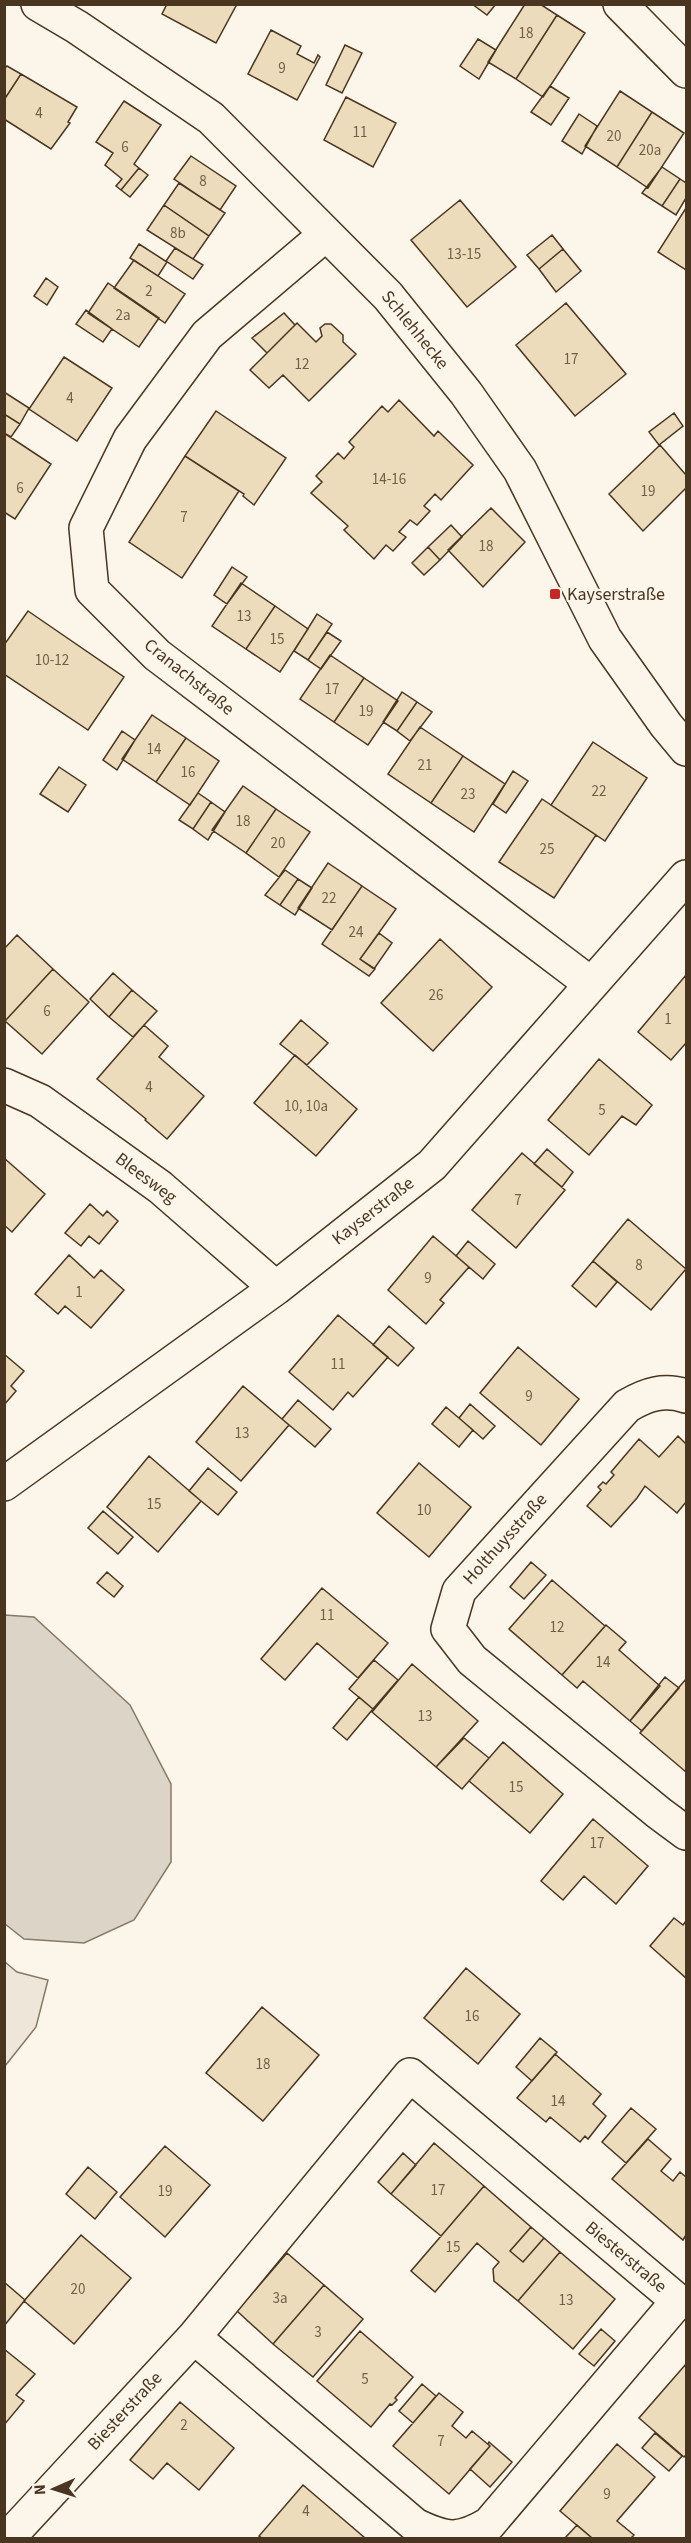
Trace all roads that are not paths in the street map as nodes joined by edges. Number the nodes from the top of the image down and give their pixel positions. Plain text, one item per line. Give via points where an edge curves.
1 (38, 4) edge
2 (620, 4) edge
3 (687, 71) edge
4 (326, 234) junction
5 (687, 749) edge
6 (687, 877) edge
7 (591, 984) junction
8 (4, 1085) edge
9 (276, 1287) junction
10 (687, 1396) edge
11 (4, 1484) edge
12 (687, 1833) edge
13 (194, 2337) junction
14 (8, 2538) edge

1 - 4 street, Schlehhecke via 211,118
2 - 3 street
4 - 5 street, Schlehhecke via 388,296 507,451 605,639
4 - 7 street, Cranachstraße via 207,335 130,439 86,528 92,590 157,656
6 - 7 street, Kayserstraße
7 - 9 street, Kayserstraße via 432,1165
8 - 9 street, Bleesweg via 40,1101 160,1186
9 - 11 street, Kayserstraße
10 - 12 street, Holthuysstraße via 672,1392 646,1395 627,1406 459,1591 448,1629 472,1660
13 - 13 street, Biesterstraße via 410,2075 678,2301 489,2524 456,2538 438,2536 415,2525
13 - 14 street, Biesterstraße

